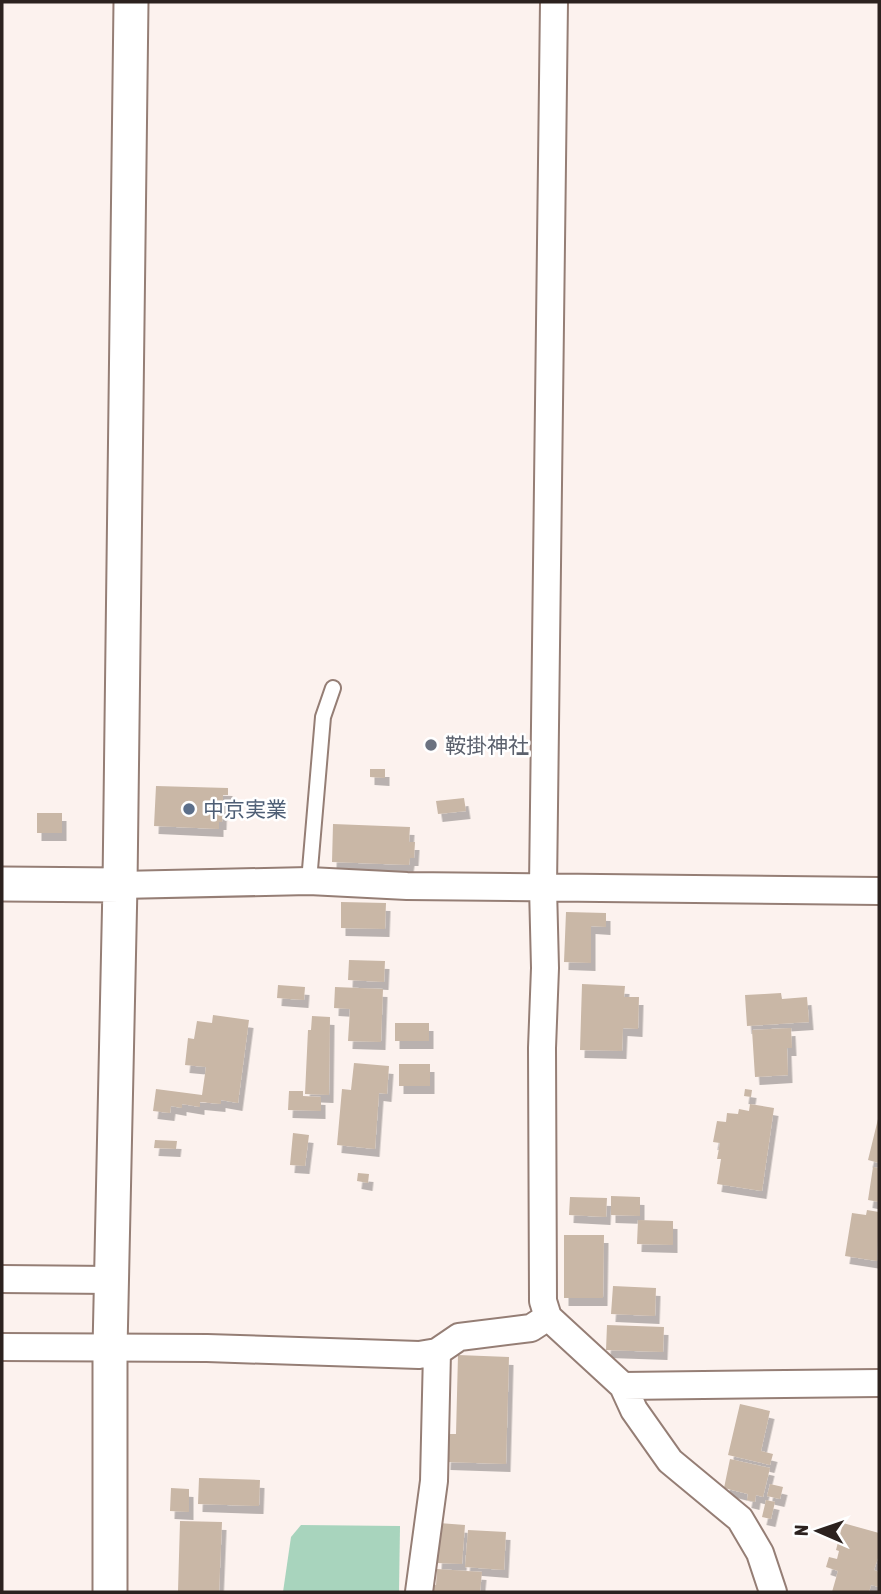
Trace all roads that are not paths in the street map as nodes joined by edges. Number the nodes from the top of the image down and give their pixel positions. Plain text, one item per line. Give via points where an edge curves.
1 (131, 2) edge
2 (554, 2) edge
3 (333, 688) dead end
4 (309, 881) junction
5 (2, 884) edge
6 (120, 885) junction
7 (543, 887) junction
8 (879, 891) edge
9 (2, 1279) edge
10 (111, 1279) junction
11 (548, 1317) junction
12 (2, 1347) edge
13 (110, 1349) junction
14 (437, 1352) junction
15 (879, 1383) edge
16 (623, 1386) junction
17 (110, 1592) edge
18 (419, 1592) edge
19 (774, 1592) edge

1 - 6 street
2 - 7 street
3 - 4 lane via 323,717
4 - 6 street
4 - 7 street
5 - 6 street
6 - 10 street
7 - 8 street
7 - 11 street via 543,1275
9 - 10 street
10 - 13 street
11 - 14 street via 531,1328 460,1337
11 - 16 street
12 - 13 street
13 - 14 street
13 - 17 street
14 - 18 street via 434,1481
15 - 16 street
16 - 19 street via 670,1461 740,1519 760,1553

